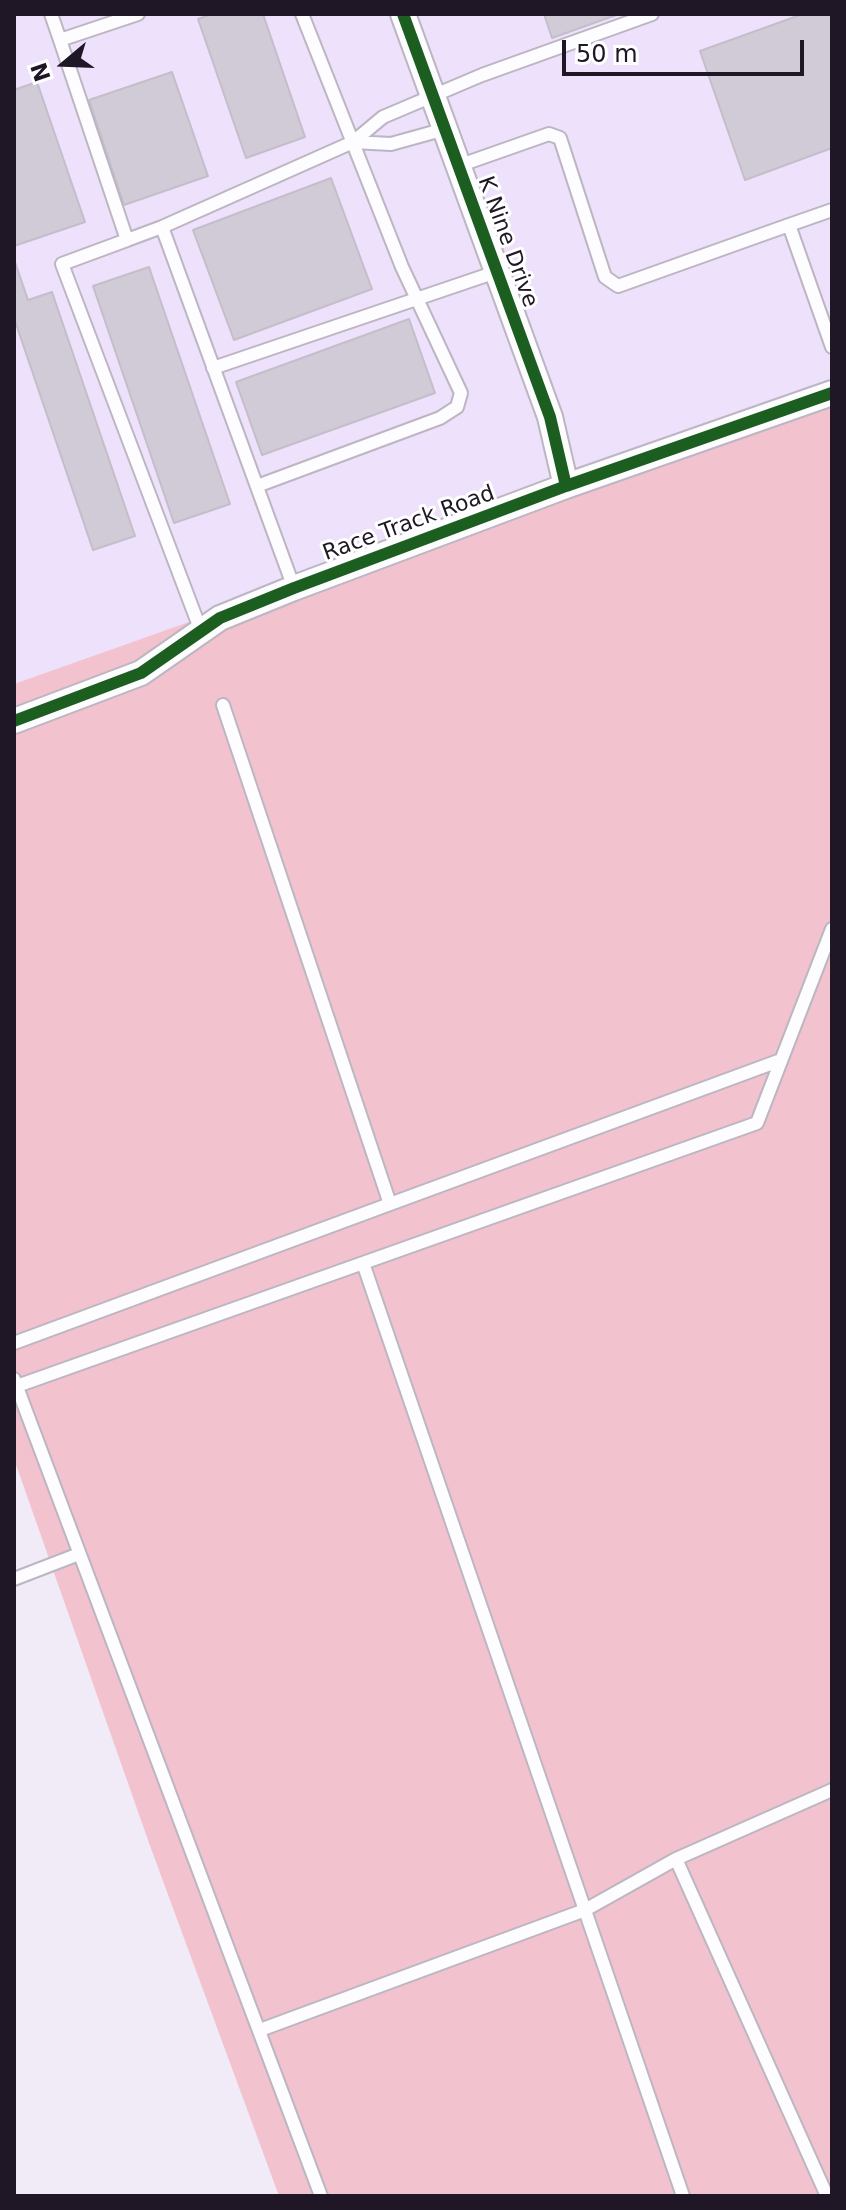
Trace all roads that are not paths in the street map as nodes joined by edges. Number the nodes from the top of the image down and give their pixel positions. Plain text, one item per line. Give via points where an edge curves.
1 (51, 14) edge
2 (138, 14) edge
3 (302, 14) edge
4 (403, 14) edge
5 (652, 14) edge
6 (60, 40) junction
7 (433, 97) junction
8 (445, 129) junction
9 (353, 142) junction
10 (458, 166) junction
11 (832, 210) edge
12 (789, 225) junction
13 (162, 227) junction
14 (127, 240) junction
15 (496, 272) junction
16 (416, 299) junction
17 (832, 347) edge
18 (213, 368) junction
19 (832, 393) edge
20 (257, 486) junction
21 (566, 486) junction
22 (294, 588) junction
23 (201, 631) junction
24 (223, 705) dead end
25 (14, 721) edge
26 (832, 929) edge
27 (781, 1060) junction
28 (390, 1204) junction
29 (363, 1263) junction
30 (14, 1343) edge
31 (15, 1383) edge
32 (79, 1554) junction
33 (14, 1579) edge
34 (832, 1790) edge
35 (676, 1859) junction
36 (585, 1910) junction
37 (260, 2030) junction
38 (321, 2196) edge
39 (683, 2196) edge
40 (827, 2196) edge

1 - 6 lane
2 - 6 lane
3 - 9 lane
4 - 7 street, K Nine Drive
5 - 7 lane
6 - 14 lane
7 - 8 street, K Nine Drive
7 - 9 lane via 383,117
8 - 9 lane via 391,144
8 - 10 street, K Nine Drive
9 - 13 lane
9 - 16 lane
10 - 12 lane via 549,134 560,138 605,277 618,286
10 - 15 street, K Nine Drive
11 - 12 lane
12 - 17 lane
13 - 14 lane
13 - 18 lane
14 - 23 lane via 62,264
15 - 16 lane
15 - 21 street, K Nine Drive via 550,417
16 - 18 lane
16 - 20 lane via 461,393 457,407
18 - 20 lane
19 - 21 street, Race Track Road
20 - 22 lane
21 - 22 street, Race Track Road
22 - 23 street, Race Track Road
23 - 25 street, Race Track Road via 141,673
24 - 28 lane
26 - 27 lane
27 - 28 lane
27 - 29 lane via 757,1123
28 - 30 lane
29 - 31 lane
29 - 36 lane
31 - 32 lane
32 - 33 lane
32 - 37 lane
34 - 35 lane
35 - 36 lane
35 - 40 lane
36 - 37 lane
36 - 39 lane
37 - 38 lane

